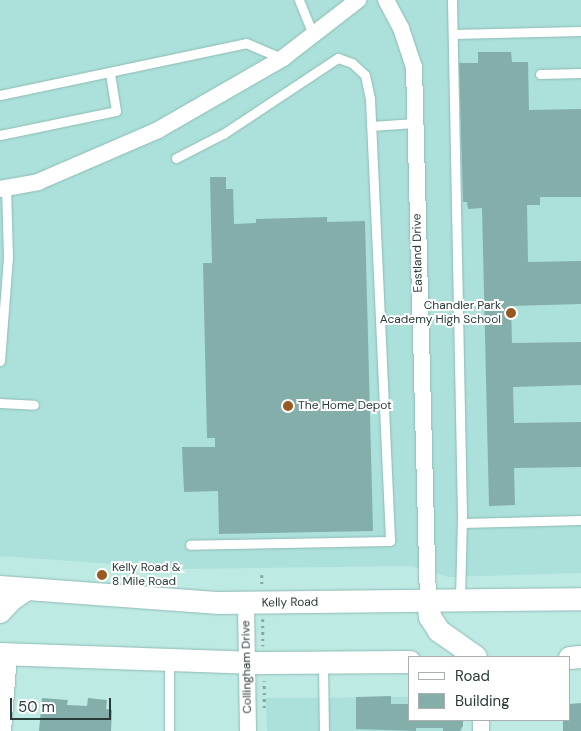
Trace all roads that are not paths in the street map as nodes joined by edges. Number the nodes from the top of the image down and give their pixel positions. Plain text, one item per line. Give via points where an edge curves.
1 (299, 0) edge
2 (358, 0) edge
3 (386, 0) edge
4 (452, 0) edge
5 (581, 31) edge
6 (453, 34) junction
7 (313, 35) junction
8 (283, 58) junction
9 (110, 72) junction
10 (540, 74) dead end
11 (581, 74) edge
12 (0, 95) edge
13 (415, 123) junction
14 (371, 126) junction
15 (0, 135) edge
16 (176, 158) dead end
17 (3, 189) edge
18 (4, 257) edge
19 (0, 362) edge
20 (0, 403) edge
21 (34, 405) dead end
22 (581, 520) edge
23 (462, 523) junction
24 (190, 545) dead end
25 (0, 587) edge
26 (26, 590) junction
27 (581, 599) edge
28 (428, 601) junction
29 (460, 601) junction
30 (246, 604) junction
31 (0, 612) edge
32 (3, 654) edge
33 (475, 656) edge
34 (169, 660) junction
35 (408, 662) edge
36 (247, 663) junction
37 (323, 663) junction
38 (3, 731) edge
39 (169, 731) edge
40 (248, 731) edge
41 (324, 731) edge

1 - 7 lane
2 - 7 street
3 - 13 street, Eastland Drive via 401,28 414,67
4 - 6 lane
5 - 6 lane
6 - 23 lane
7 - 8 street
8 - 9 lane via 246,43
8 - 17 street via 158,130 38,182
9 - 12 lane
9 - 15 lane via 116,111
10 - 11 lane
13 - 14 lane
13 - 28 street, Eastland Drive
14 - 16 lane via 365,75 352,63 338,58 223,134
14 - 24 lane via 390,541
17 - 18 lane
18 - 19 lane
20 - 21 lane
22 - 23 lane
23 - 29 lane
25 - 26 street, Kelly Road
26 - 30 street, Kelly Road via 172,602
26 - 31 street
27 - 29 street, Kelly Road
28 - 29 street, Kelly Road
28 - 30 street, Kelly Road
28 - 33 street via 430,617 439,631
30 - 36 street, Collingham Drive
32 - 34 street
32 - 38 street
34 - 36 street
34 - 39 lane
35 - 37 street
36 - 37 street
36 - 40 street, Collingham Drive
37 - 41 lane

